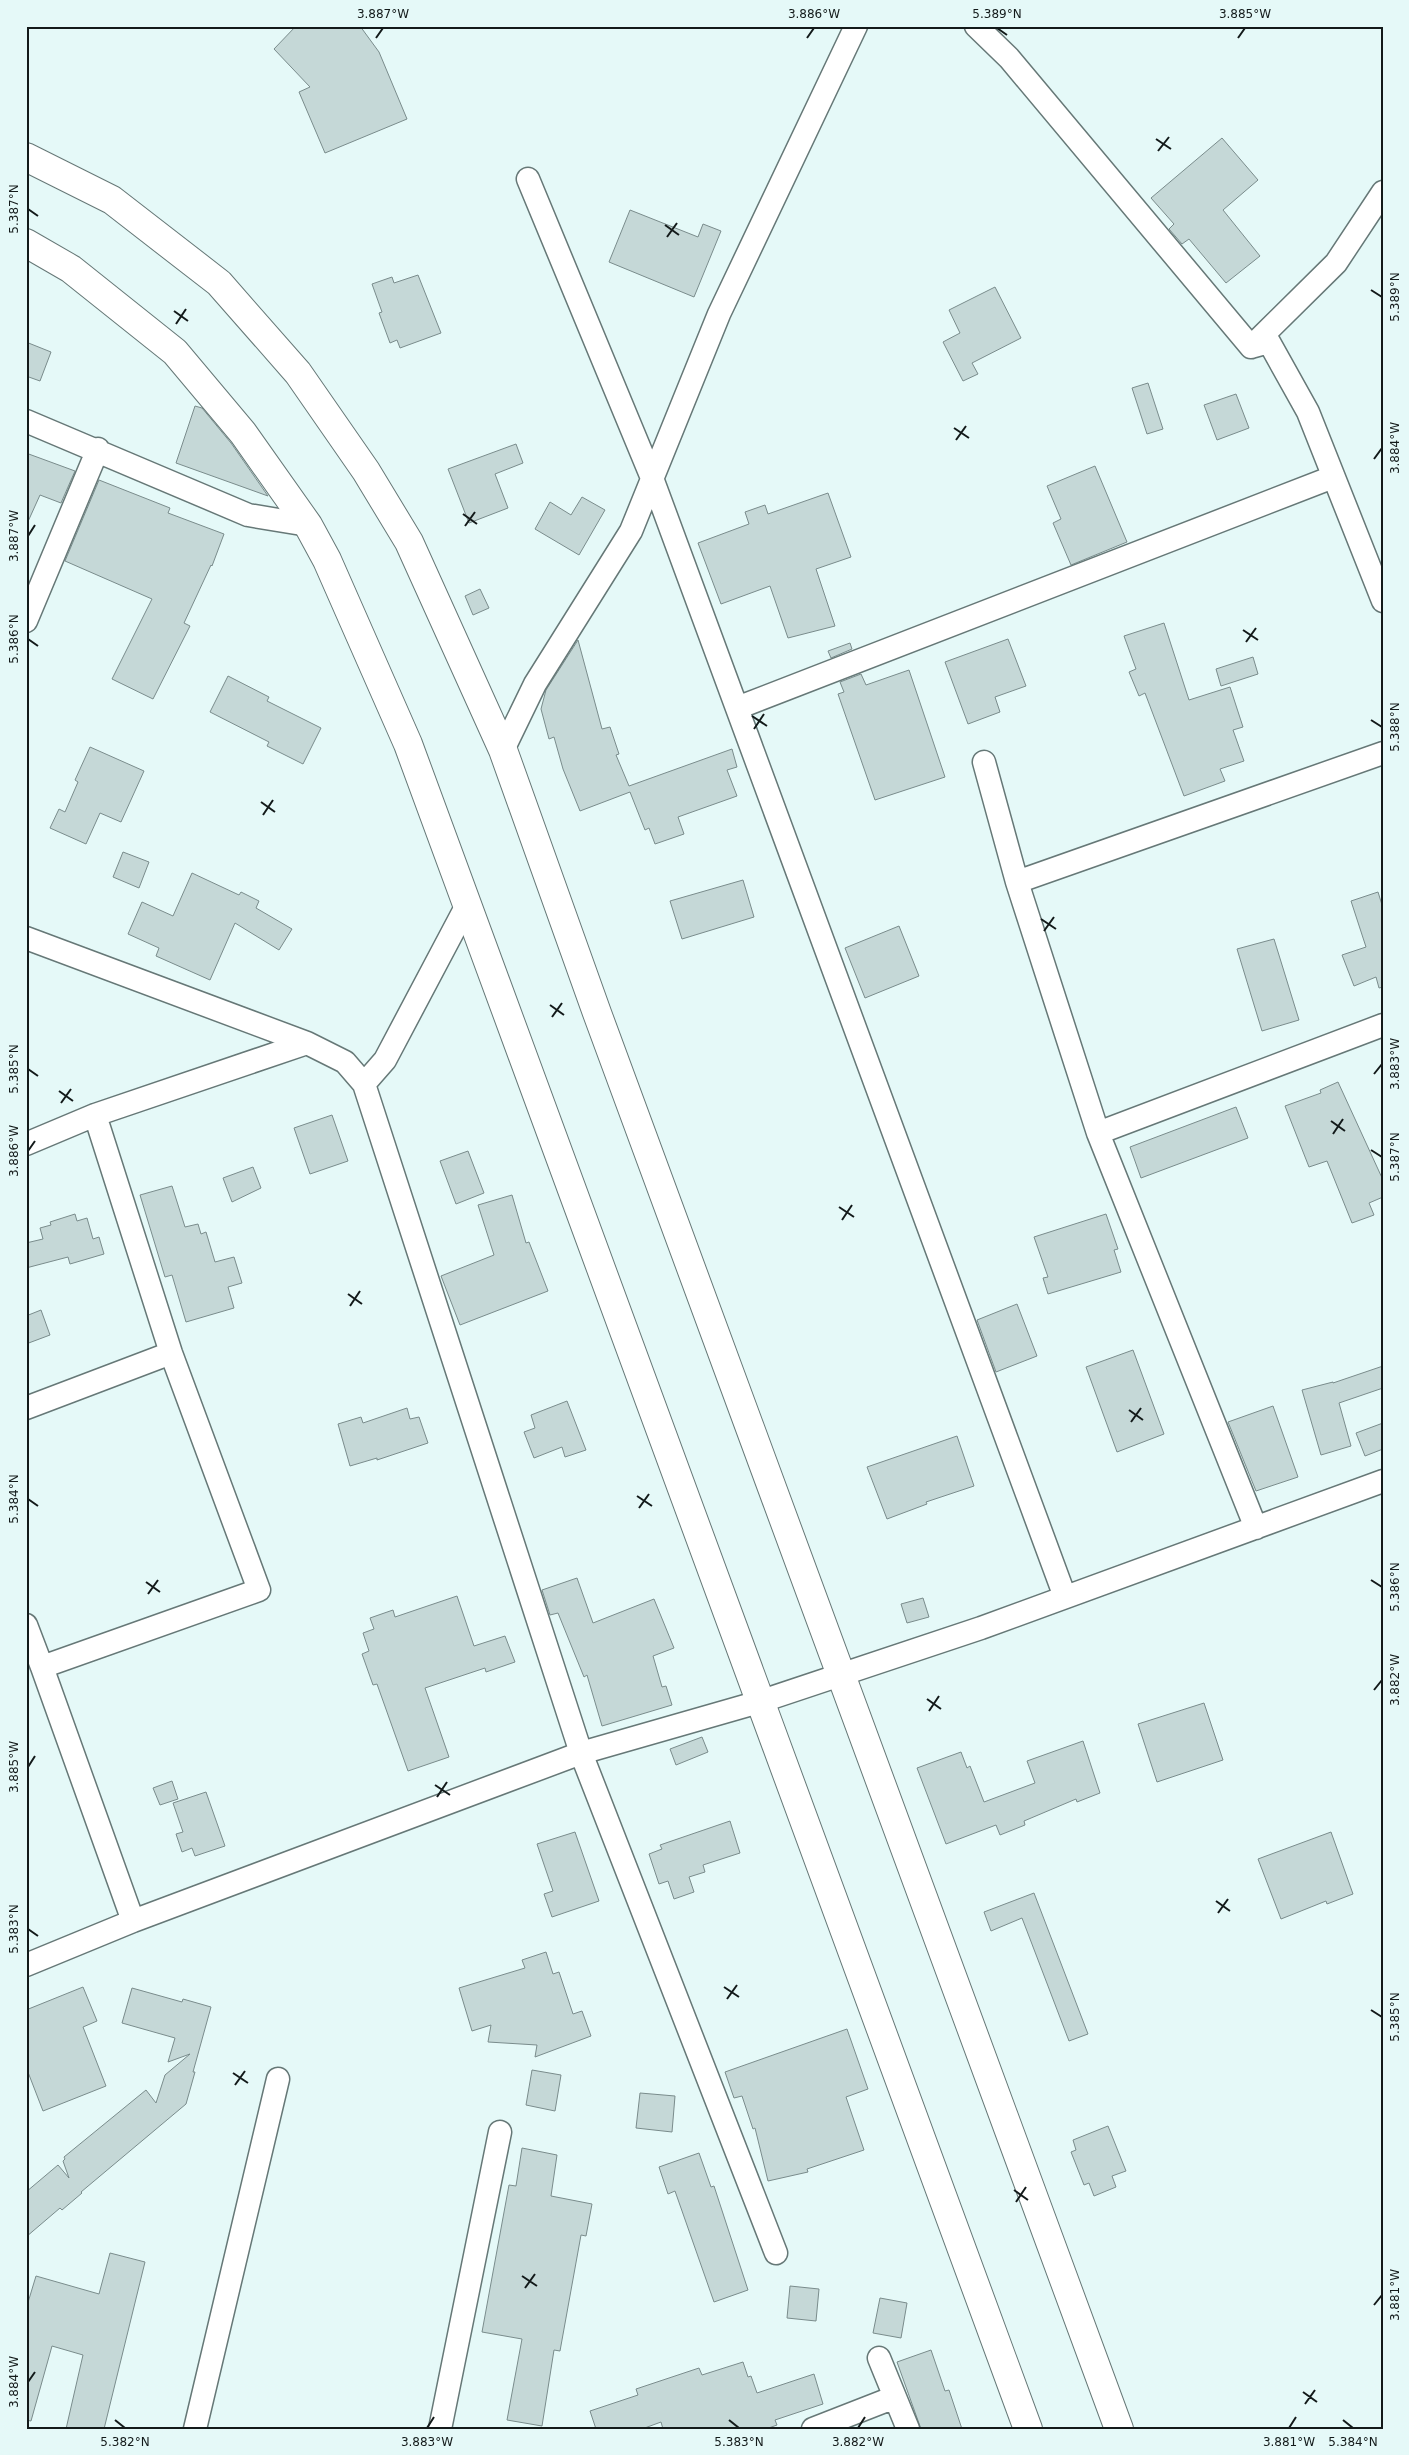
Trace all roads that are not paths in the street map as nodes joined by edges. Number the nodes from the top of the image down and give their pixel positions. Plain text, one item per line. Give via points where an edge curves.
1 (856, 26) edge
2 (976, 26) edge
3 (26, 158) edge
4 (528, 179) dead end
5 (1383, 192) edge
6 (26, 243) edge
7 (1251, 347) junction
8 (26, 421) edge
9 (98, 450) junction
10 (1333, 477) junction
11 (652, 478) junction
12 (308, 525) junction
13 (1383, 601) edge
14 (26, 621) edge
15 (737, 708) junction
16 (503, 750) junction
17 (1383, 753) edge
18 (984, 762) dead end
19 (1017, 882) junction
20 (467, 904) junction
21 (26, 938) edge
22 (1383, 1025) edge
23 (307, 1043) junction
24 (364, 1084) junction
25 (95, 1115) junction
26 (1098, 1132) junction
27 (26, 1144) edge
28 (171, 1353) junction
29 (26, 1408) edge
30 (1383, 1481) edge
31 (1256, 1528) junction
32 (1065, 1598) junction
33 (26, 1625) edge
34 (42, 1667) junction
35 (842, 1675) junction
36 (759, 1702) junction
37 (581, 1753) junction
38 (133, 1921) junction
39 (26, 1965) edge
40 (278, 2079) dead end
41 (500, 2132) dead end
42 (776, 2253) dead end
43 (879, 2358) dead end
44 (895, 2397) junction
45 (195, 2429) edge
46 (440, 2429) edge
47 (813, 2429) edge
48 (908, 2429) edge
49 (1028, 2429) edge
50 (1119, 2429) edge

1 - 11 street via 718,314
2 - 7 street via 1009,58
3 - 16 highway via 112,200 219,283 298,373 366,471 410,542
4 - 11 street
5 - 7 street via 1336,263
6 - 12 highway via 71,269 175,352 234,421
7 - 10 street via 1269,342 1308,412
8 - 9 street
9 - 12 street via 248,515
9 - 14 street
10 - 13 street
10 - 15 street
11 - 15 street
11 - 16 street via 631,531 535,684
12 - 20 highway via 327,560 408,744
15 - 32 street
16 - 35 highway
17 - 19 street
18 - 19 street
19 - 26 street
20 - 24 street via 385,1060
20 - 36 highway
21 - 23 street
22 - 26 street
23 - 24 street via 345,1062
23 - 25 street
24 - 37 street
25 - 27 street
25 - 28 street
26 - 31 street
28 - 29 street
28 - 34 street via 258,1590
30 - 31 street
31 - 32 street
32 - 35 street
33 - 34 street
34 - 38 street
35 - 36 street
35 - 50 highway
36 - 37 street
36 - 49 highway
37 - 38 street
37 - 42 street
38 - 39 street
40 - 45 street
41 - 46 street
43 - 44 street
44 - 47 street
44 - 48 street

